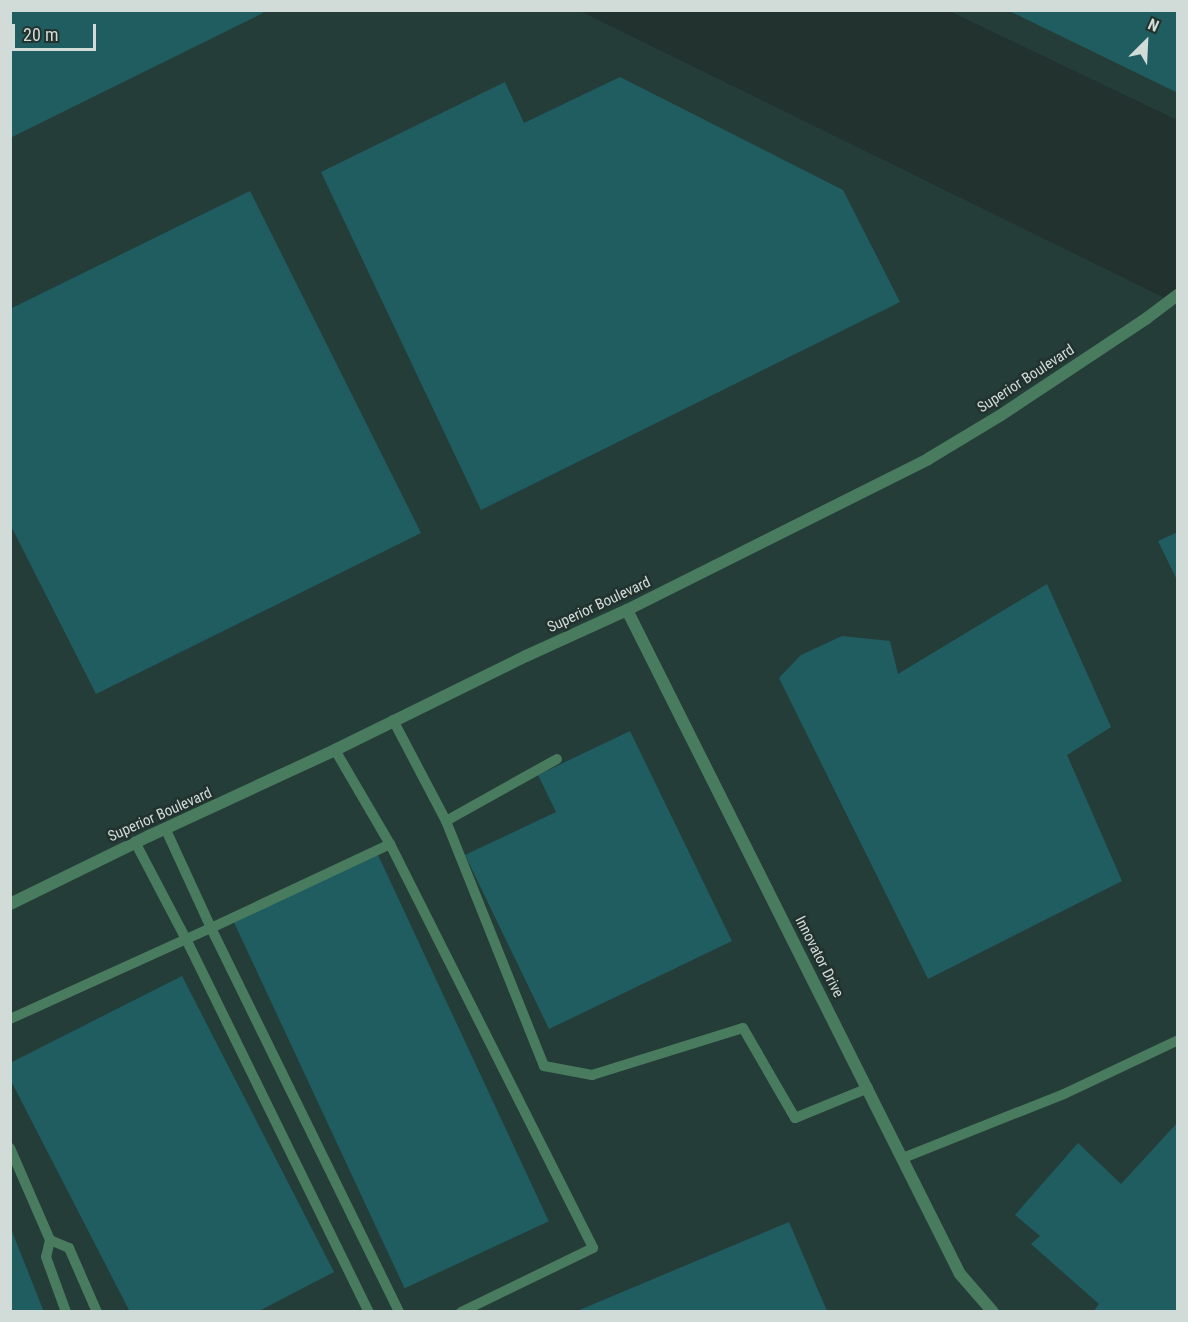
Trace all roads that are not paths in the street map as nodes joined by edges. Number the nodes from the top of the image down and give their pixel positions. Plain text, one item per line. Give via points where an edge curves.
1 (1178, 295) edge
2 (627, 610) junction
3 (393, 720) junction
4 (335, 750) junction
5 (556, 759) dead end
6 (446, 821) junction
7 (166, 830) junction
8 (135, 842) junction
9 (390, 844) junction
10 (10, 904) edge
11 (211, 928) junction
12 (186, 939) junction
13 (10, 1019) edge
14 (1178, 1040) edge
15 (868, 1088) junction
16 (10, 1148) edge
17 (903, 1158) junction
18 (50, 1240) junction
19 (479, 1308) edge
20 (66, 1311) edge
21 (97, 1311) edge
22 (369, 1311) edge
23 (399, 1311) edge
24 (461, 1311) edge
25 (993, 1311) edge

1 - 2 street, Superior Boulevard via 1001,415 928,459
2 - 3 street, Superior Boulevard
2 - 15 street, Innovator Drive
3 - 4 street, Superior Boulevard
3 - 6 lane
4 - 7 street, Superior Boulevard
4 - 9 lane
5 - 6 lane
6 - 15 lane via 544,1066 592,1075 743,1028 795,1118
7 - 8 street, Superior Boulevard
7 - 11 lane
8 - 10 street, Superior Boulevard
8 - 12 lane
9 - 11 lane
9 - 19 lane via 592,1248
11 - 12 lane
11 - 23 lane
12 - 13 lane
12 - 22 lane
14 - 17 lane via 1064,1094
15 - 17 street, Innovator Drive
16 - 18 lane
17 - 25 street, Innovator Drive via 960,1274
18 - 20 lane via 46,1257
18 - 21 lane via 69,1248
19 - 24 lane

